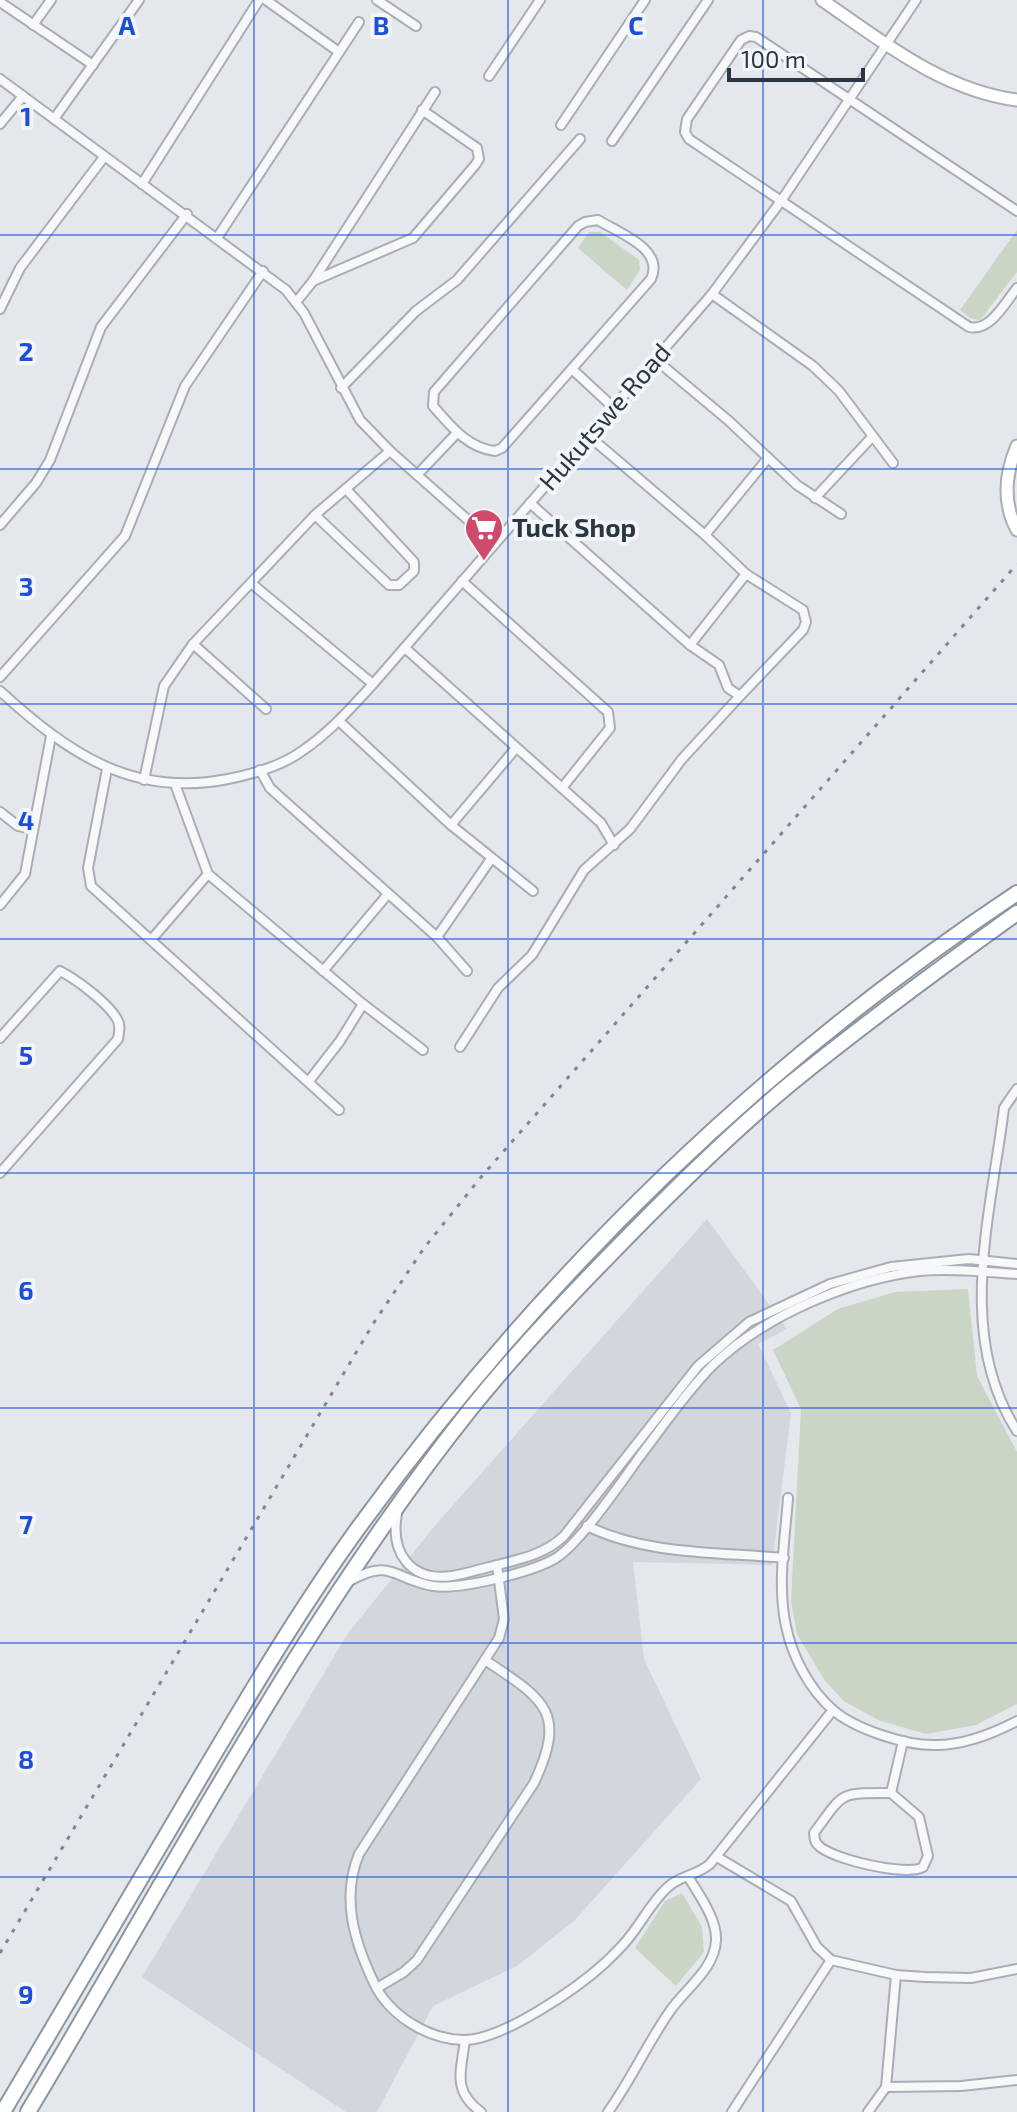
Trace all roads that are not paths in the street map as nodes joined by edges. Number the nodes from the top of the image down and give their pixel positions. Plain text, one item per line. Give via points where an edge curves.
1 (51, 0) edge
2 (139, 0) edge
3 (259, 0) edge
4 (266, 0) edge
5 (377, 0) edge
6 (540, 0) edge
7 (645, 0) edge
8 (708, 0) edge
9 (822, 0) edge
10 (916, 0) edge
11 (0, 2) edge
12 (359, 22) dead end
13 (33, 25) junction
14 (416, 26) dead end
15 (885, 44) junction
16 (339, 52) junction
17 (93, 65) junction
18 (489, 76) dead end
19 (0, 79) edge
20 (435, 92) dead end
21 (23, 96) junction
22 (849, 98) junction
23 (1017, 100) edge
24 (422, 110) junction
25 (54, 119) junction
26 (0, 124) edge
27 (561, 125) dead end
28 (580, 139) dead end
29 (612, 141) dead end
30 (104, 157) junction
31 (142, 184) junction
32 (781, 201) junction
33 (1017, 211) edge
34 (187, 214) junction
35 (217, 238) junction
36 (263, 271) junction
37 (313, 281) junction
38 (1017, 288) edge
39 (712, 294) junction
40 (297, 301) junction
41 (0, 309) edge
42 (656, 360) junction
43 (572, 369) junction
44 (341, 388) junction
45 (614, 408) junction
46 (457, 433) junction
47 (590, 437) junction
48 (872, 437) junction
49 (1017, 446) edge
50 (390, 451) junction
51 (768, 458) junction
52 (893, 463) dead end
53 (417, 475) junction
54 (346, 489) junction
55 (815, 498) junction
56 (530, 503) junction
57 (841, 514) dead end
58 (315, 515) junction
59 (0, 525) edge
60 (1017, 530) edge
61 (705, 535) junction
62 (494, 543) junction
63 (746, 574) junction
64 (462, 581) junction
65 (251, 583) junction
66 (193, 644) junction
67 (690, 645) junction
68 (405, 648) junction
69 (0, 677) edge
70 (373, 684) junction
71 (0, 691) edge
72 (740, 696) junction
73 (266, 709) dead end
74 (339, 721) junction
75 (51, 736) junction
76 (516, 748) junction
77 (107, 769) junction
78 (260, 770) junction
79 (144, 780) junction
80 (175, 784) junction
81 (562, 788) junction
82 (0, 812) edge
83 (451, 825) junction
84 (32, 829) junction
85 (614, 845) junction
86 (491, 859) junction
87 (208, 874) junction
88 (533, 891) dead end
89 (1017, 893) edge
90 (388, 894) junction
91 (0, 905) edge
92 (1017, 913) edge
93 (437, 937) junction
94 (151, 940) junction
95 (323, 971) junction
96 (467, 971) dead end
97 (363, 1004) junction
98 (0, 1038) edge
99 (460, 1047) dead end
100 (423, 1050) dead end
101 (309, 1081) junction
102 (1017, 1089) edge
103 (339, 1110) dead end
104 (0, 1173) edge
105 (983, 1259) junction
106 (1017, 1264) edge
107 (981, 1272) junction
108 (1017, 1274) edge
109 (1017, 1431) edge
110 (788, 1498) dead end
111 (398, 1506) junction
112 (587, 1526) junction
113 (784, 1558) junction
114 (497, 1565) junction
115 (499, 1577) junction
116 (344, 1585) junction
117 (485, 1660) junction
118 (833, 1710) junction
119 (1017, 1721) edge
120 (903, 1741) junction
121 (891, 1793) junction
122 (717, 1857) junction
123 (689, 1878) junction
124 (831, 1960) junction
125 (1017, 1969) edge
126 (896, 1975) junction
127 (377, 1988) junction
128 (465, 2040) junction
129 (1017, 2080) edge
130 (886, 2087) junction
131 (29, 2110) edge
132 (3, 2112) edge
133 (481, 2112) edge
134 (608, 2112) edge
135 (732, 2112) edge
136 (868, 2112) edge

1 - 13 street
2 - 17 street
3 - 31 street
4 - 16 street
5 - 14 street
6 - 18 street
7 - 27 street
8 - 29 street
9 - 15 street
10 - 15 street, Hukutswe Road
11 - 13 street
12 - 16 street
13 - 17 street
15 - 22 street, Hukutswe Road
15 - 23 street via 959,86
16 - 35 street
17 - 25 street
19 - 21 street
20 - 24 street
21 - 25 street
21 - 26 street
22 - 32 street, Hukutswe Road
22 - 32 street via 749,36 741,40 687,119 689,139
22 - 33 street
24 - 37 street
24 - 37 street via 477,148 476,164 413,238
25 - 30 street
28 - 44 street via 457,280 416,311
30 - 31 street
30 - 41 street via 20,268
31 - 34 street
32 - 38 street via 969,327 985,326
32 - 39 street, Hukutswe Road
34 - 35 street
34 - 59 street via 101,327 50,460
35 - 36 street
36 - 40 street
36 - 69 street via 175,405 125,536
37 - 40 street
39 - 42 street, Hukutswe Road
39 - 48 street via 813,366 839,391
40 - 44 street
42 - 45 street, Hukutswe Road
42 - 51 street
43 - 45 street
43 - 46 street via 502,448 487,450
43 - 46 street via 654,272 648,250 598,220 578,226 434,392 433,406
44 - 50 street via 360,420
45 - 47 street, Hukutswe Road
46 - 53 street
47 - 56 street, Hukutswe Road
47 - 61 street
48 - 52 street
48 - 55 street
49 - 60 street via 1006,486
50 - 53 street
50 - 54 street
51 - 55 street
51 - 61 street
53 - 62 street
54 - 58 street
54 - 58 street via 414,562 414,571 399,585 389,585
55 - 57 street
56 - 62 street, Hukutswe Road
56 - 67 street
58 - 65 street
61 - 63 street
62 - 64 street, Hukutswe Road
63 - 67 street
63 - 72 street via 803,610 806,622
64 - 68 street, Hukutswe Road
64 - 81 street via 608,712 610,728
65 - 66 street
65 - 70 street
66 - 73 street
66 - 79 street via 164,686
67 - 72 street via 719,665 728,688
68 - 70 street, Hukutswe Road
68 - 76 street
70 - 74 street, Hukutswe Road
71 - 75 street, Hukutswe Road
72 - 85 street
74 - 78 street, Hukutswe Road via 299,754
74 - 83 street
75 - 77 street, Hukutswe Road
75 - 84 street
76 - 81 street
76 - 83 street
77 - 79 street, Hukutswe Road
77 - 94 street via 88,868 91,886
78 - 80 street, Hukutswe Road
78 - 90 street via 270,788
79 - 80 street, Hukutswe Road
80 - 87 street
81 - 85 street via 601,823
82 - 84 street via 14,824
83 - 86 street
84 - 91 street via 25,874
85 - 99 street via 584,870 532,955 498,988
86 - 88 street
86 - 93 street
87 - 94 street
87 - 95 street
89 - 132 highway via 869,998 710,1130 577,1261 455,1401 357,1529 261,1674
90 - 93 street
90 - 95 street
92 - 111 highway via 787,1087 645,1218 543,1323
93 - 96 street
94 - 101 street
95 - 97 street
97 - 100 street
97 - 101 street
98 - 104 street via 60,971 107,1007 120,1029 118,1039
101 - 103 street
102 - 105 street via 1004,1108
105 - 106 street
105 - 107 street
105 - 114 street via 873,1270 817,1289 749,1322 698,1366 564,1536 547,1550
107 - 108 street
107 - 109 street via 988,1365 999,1400
107 - 112 street via 918,1271 869,1282 752,1333 698,1380
110 - 113 street
111 - 114 street via 395,1541 414,1568 442,1576
111 - 116 highway
112 - 113 street via 648,1546
112 - 115 street via 557,1557
113 - 118 street via 783,1605 790,1642 806,1677
114 - 115 street
115 - 116 street via 449,1587 376,1569
115 - 117 street via 503,1630
116 - 131 highway via 281,1682
117 - 127 street via 353,1868 354,1933
117 - 127 street via 540,1702 549,1729 546,1757 417,1960
118 - 120 street
118 - 122 street
119 - 120 street via 970,1740 937,1745
120 - 121 street
121 - 121 street via 919,1817 928,1856 923,1867 910,1872 872,1865 819,1847 814,1833 840,1797
122 - 123 street
122 - 124 street via 791,1901 817,1947
123 - 128 street via 670,1884 629,1938 575,1987 510,2025
123 - 134 street via 712,1920 716,1946
124 - 126 street
124 - 135 street
125 - 126 street via 971,1978
126 - 130 street
127 - 128 street via 416,2026
128 - 133 street via 460,2084 468,2103
129 - 130 street
130 - 136 street

